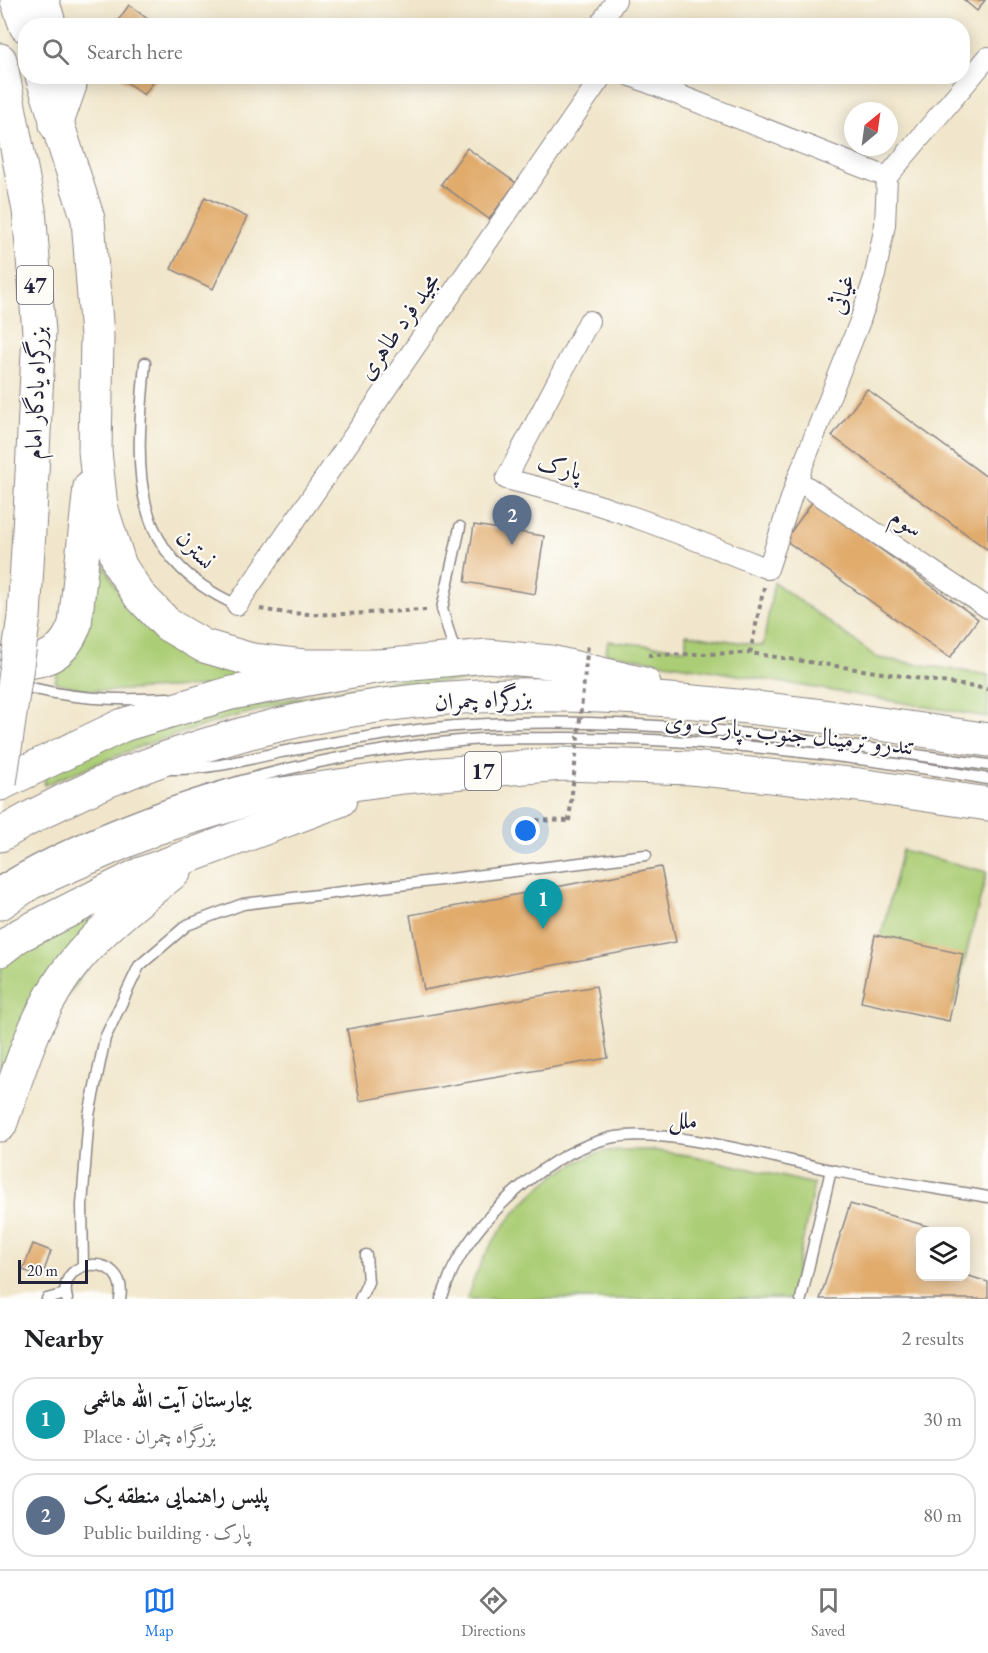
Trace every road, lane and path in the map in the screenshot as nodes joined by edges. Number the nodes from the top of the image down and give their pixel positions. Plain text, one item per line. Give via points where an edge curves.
1 (17, 0) edge
2 (42, 0) edge
3 (616, 0) edge
4 (23, 18) edge
5 (48, 18) edge
6 (604, 18) edge
7 (988, 57) edge
8 (0, 60) edge
9 (970, 78) edge
10 (44, 84) edge
11 (70, 84) edge
12 (596, 84) edge
13 (651, 84) edge
14 (965, 84) edge
15 (56, 125) junction
16 (887, 177) junction
17 (589, 321) dead end
18 (145, 363) dead end
19 (95, 451) junction
20 (797, 480) junction
21 (460, 527) dead end
22 (768, 569) junction
23 (237, 605) junction
24 (988, 608) edge
25 (360, 613) dead end
26 (588, 644) dead end
27 (456, 659) junction
28 (0, 663) edge
29 (380, 666) junction
30 (0, 680) edge
31 (988, 689) edge
32 (231, 693) junction
33 (731, 706) junction
34 (988, 740) edge
35 (988, 765) edge
36 (144, 768) junction
37 (403, 777) junction
38 (988, 779) edge
39 (0, 783) edge
40 (988, 804) edge
41 (536, 820) dead end
42 (0, 835) edge
43 (204, 849) junction
44 (646, 855) dead end
45 (0, 881) edge
46 (0, 903) edge
47 (0, 950) edge
48 (0, 1125) edge
49 (831, 1170) junction
50 (988, 1197) edge
51 (366, 1256) dead end
52 (83, 1266) junction
53 (66, 1296) edge
54 (47, 1299) edge
55 (120, 1299) edge
56 (360, 1299) edge
57 (441, 1299) edge
58 (801, 1299) edge

1 - 4 highway
2 - 5 highway
3 - 6 street
7 - 9 street
8 - 39 highway, بزرگراه یادگار امام / 47, bridge via 29,210 39,332 24,617
10 - 15 highway
11 - 15 highway
12 - 23 street, مجید فرد طاهری
13 - 16 street
14 - 16 street
15 - 19 highway via 88,219 97,336
16 - 20 street, غیاثی via 885,225 875,275
17 - 22 street, پارک via 506,479 648,520
18 - 23 lane, نسترن via 140,423 142,492 159,543 189,577
19 - 28 highway via 70,639 60,651 42,661
19 - 29 highway via 101,507 120,566 140,596 168,625 204,646 252,660 304,666
20 - 22 street, غیاثی
20 - 24 street, سوم
21 - 27 lane via 442,609
22 - 31 path via 750,653
23 - 25 path via 276,612
26 - 41 path, bridge via 569,821
27 - 29 highway
27 - 33 highway via 487,656 551,662
29 - 32 highway
30 - 32 lane via 56,695 105,700
32 - 39 highway via 123,725
33 - 34 highway, بزرگراه چمران
33 - 36 highway, بزرگراه چمران via 521,695 423,702 331,714 245,732
35 - 36 lane via 695,727 522,722 342,741 199,770
36 - 42 highway, بزرگراه چمران via 42,810
37 - 40 highway, 17 via 563,764 691,768 859,785
37 - 43 highway
37 - 46 highway, 17 via 253,798 156,828 30,884
38 - 45 lane, تندرو ترمینال جنوب ـ پارک وی via 773,748 648,738 471,740 362,754 237,780 112,824
43 - 47 highway via 141,873 18,936
43 - 48 highway via 151,890 74,963 34,1033
44 - 52 lane via 243,904 187,925 139,966 105,1038 89,1115 82,1205
49 - 50 lane, ملل
49 - 57 lane, ملل via 653,1136 611,1138 573,1151 505,1202 470,1242
49 - 58 lane
51 - 56 lane via 368,1282
52 - 53 lane via 69,1277
52 - 55 lane via 100,1265 108,1269 119,1283
53 - 54 lane

